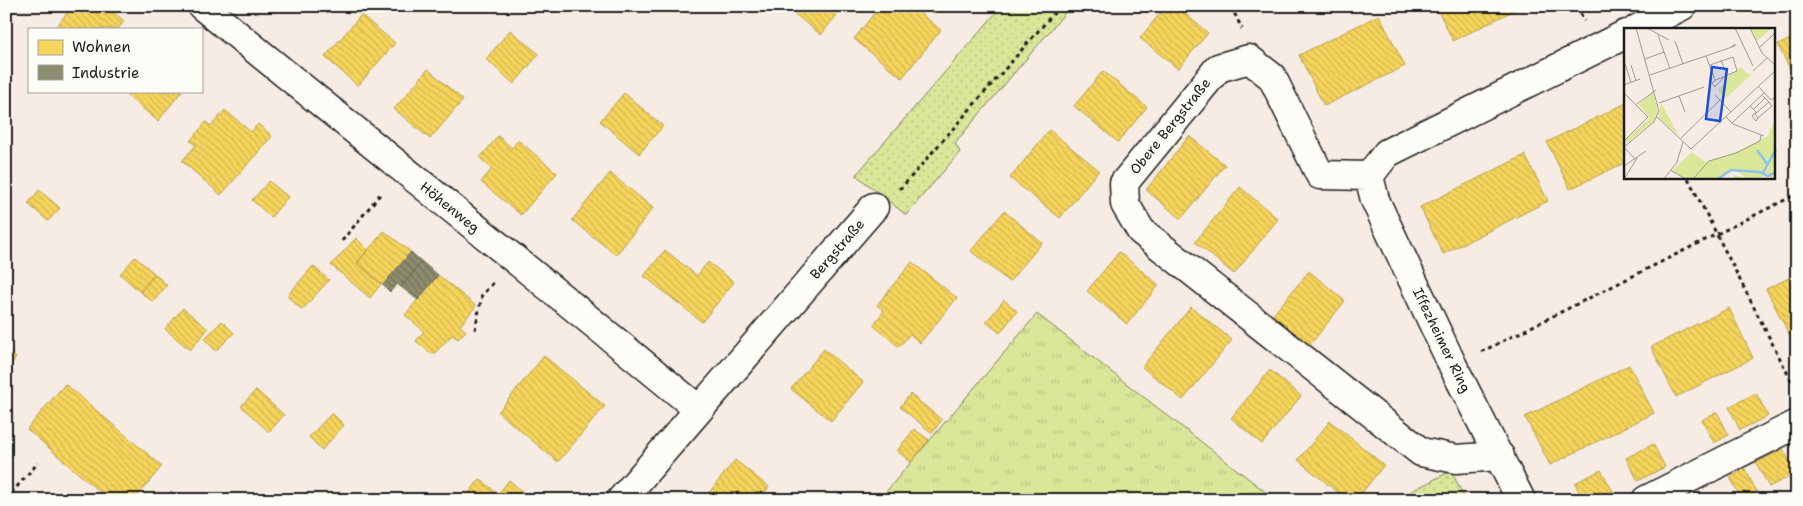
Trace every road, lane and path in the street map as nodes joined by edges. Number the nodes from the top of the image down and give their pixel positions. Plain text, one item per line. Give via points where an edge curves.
1 (202, 6) edge
2 (1060, 6) edge
3 (1682, 6) edge
4 (1638, 28) edge
5 (1624, 35) edge
6 (402, 168) junction
7 (1369, 176) junction
8 (1689, 179) edge
9 (1797, 194) edge
10 (874, 207) joint
11 (1716, 233) junction
12 (342, 241) dead end
13 (515, 259) junction
14 (475, 330) dead end
15 (1453, 366) junction
16 (1797, 392) edge
17 (698, 409) junction
18 (1797, 424) edge
19 (1500, 456) junction
20 (38, 464) dead end
21 (6, 499) edge
22 (621, 500) edge
23 (1521, 500) edge
24 (1646, 500) edge

1 - 6 street, Höhenweg
2 - 10 path, Bergstraße via 903,186
3 - 4 street
5 - 7 street via 1387,153
6 - 12 path
6 - 13 street, Höhenweg
7 - 15 street, Iffezheimer Ring via 1375,200
7 - 19 street, Obere Bergstraße via 1320,175 1272,77 1249,59 1218,68 1124,184 1126,204 1142,231 1420,452 1456,459
8 - 11 path
9 - 11 path
10 - 17 street, Bergstraße
11 - 15 path
11 - 16 path
13 - 14 path via 482,295
13 - 17 street, Höhenweg
15 - 19 street, Iffezheimer Ring
17 - 22 street, Bergstraße
18 - 24 street
19 - 23 street, Iffezheimer Ring
20 - 21 path

